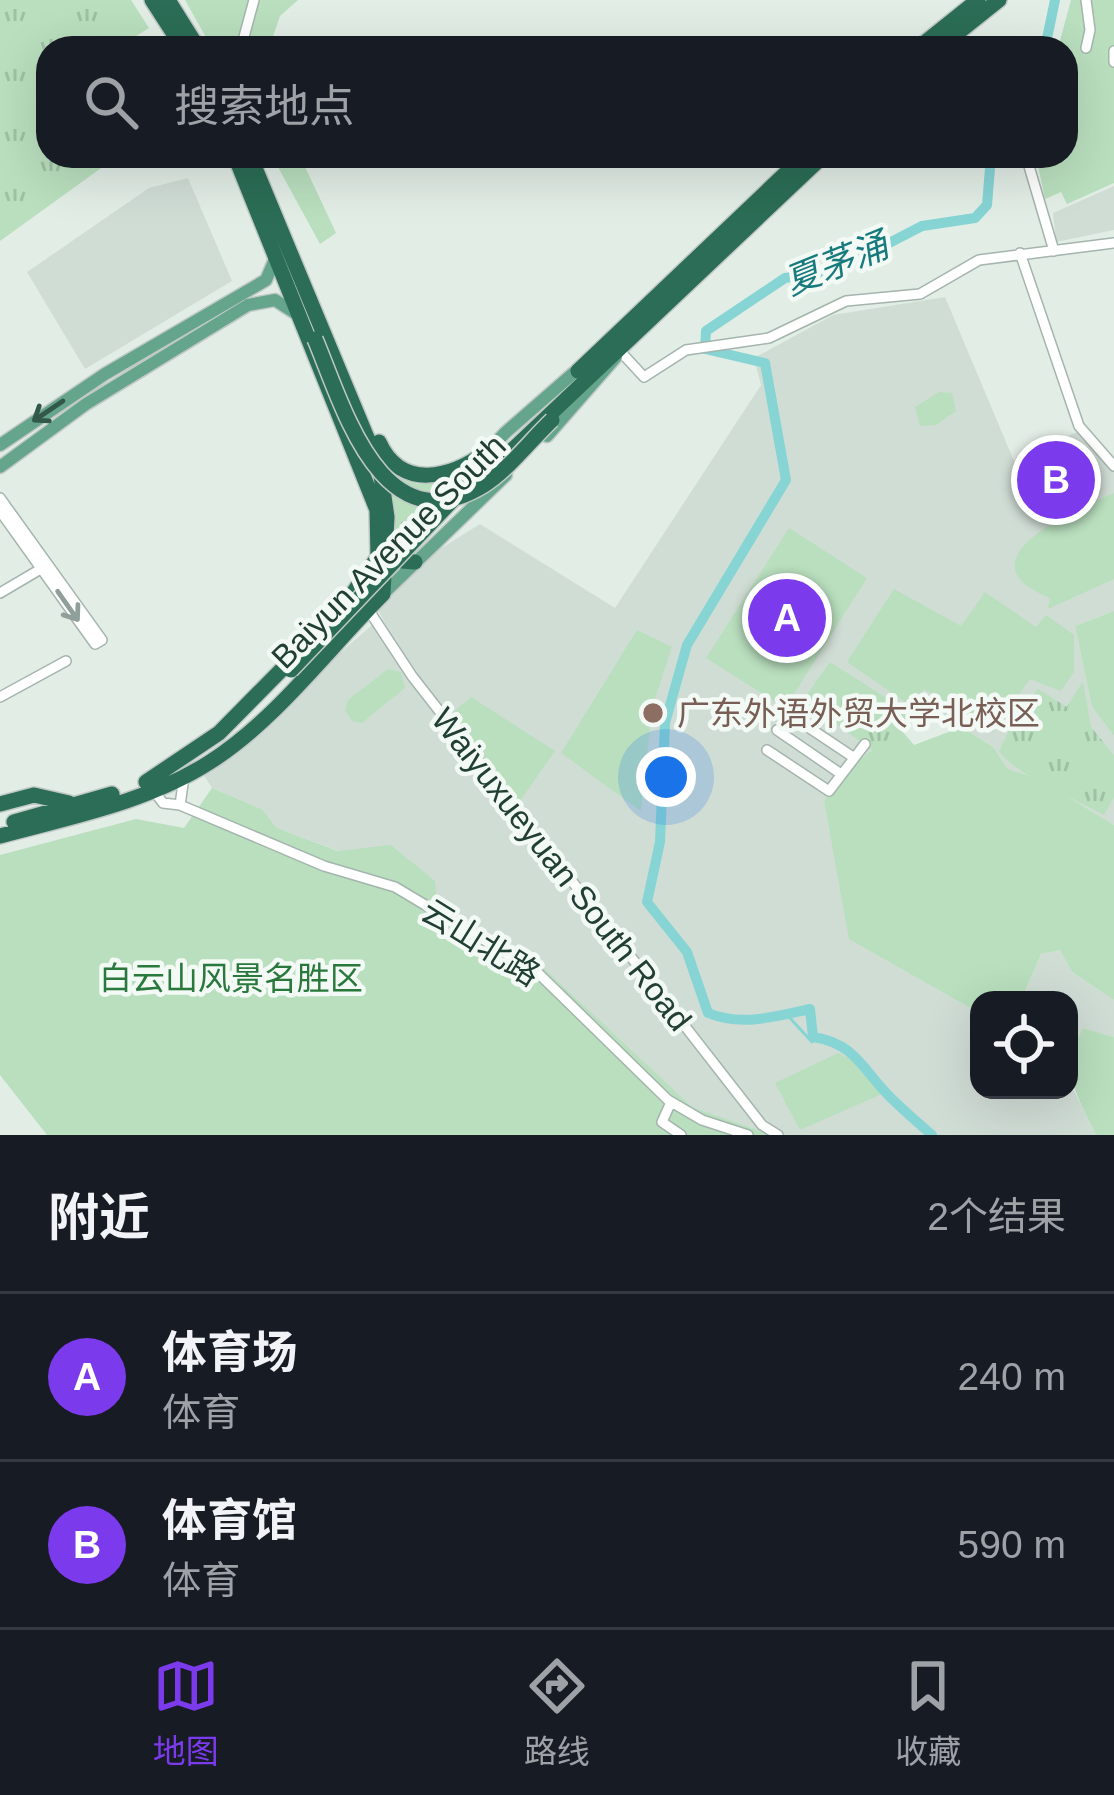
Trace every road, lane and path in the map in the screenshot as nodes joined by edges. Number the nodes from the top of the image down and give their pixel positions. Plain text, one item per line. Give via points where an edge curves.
1 (152, 0) edge
2 (168, 0) edge
3 (254, 0) edge
4 (977, 0) edge
5 (999, 0) edge
6 (1086, 0) edge
7 (175, 36) edge
8 (190, 36) edge
9 (244, 36) edge
10 (933, 36) edge
11 (954, 36) edge
12 (1086, 48) dead end
13 (1114, 51) edge
14 (1114, 62) edge
15 (240, 168) edge
16 (255, 168) edge
17 (791, 168) edge
18 (810, 168) edge
19 (1030, 168) edge
20 (1114, 243) edge
21 (1054, 251) junction
22 (275, 252) junction
23 (1020, 254) junction
24 (245, 299) junction
25 (296, 314) junction
26 (323, 342) junction
27 (620, 350) junction
28 (371, 444) junction
29 (0, 446) edge
30 (352, 450) junction
31 (486, 464) junction
32 (1114, 466) edge
33 (0, 467) edge
34 (0, 498) edge
35 (0, 511) edge
36 (386, 552) junction
37 (415, 562) junction
38 (45, 567) junction
39 (359, 588) junction
40 (0, 593) edge
41 (383, 594) junction
42 (369, 608) junction
43 (66, 661) dead end
44 (293, 672) junction
45 (0, 697) edge
46 (787, 713) dead end
47 (777, 730) dead end
48 (865, 744) dead end
49 (767, 751) dead end
50 (853, 757) junction
51 (841, 774) junction
52 (184, 777) junction
53 (149, 786) junction
54 (0, 804) edge
55 (180, 805) junction
56 (72, 810) junction
57 (0, 826) edge
58 (0, 840) edge
59 (671, 1102) junction
60 (681, 1135) edge
61 (748, 1135) edge
62 (778, 1135) edge

1 - 7 highway
2 - 8 highway
3 - 9 street
4 - 10 highway
5 - 11 highway
6 - 12 street
13 - 14 street
15 - 22 highway
16 - 26 highway
17 - 31 highway
18 - 27 highway
19 - 21 street
20 - 21 street
21 - 23 street
22 - 24 main road via 270,275
22 - 25 highway
22 - 26 highway
23 - 27 street via 971,262 908,297 846,301 759,340 705,345 644,377
23 - 32 street via 1078,426
24 - 25 main road via 275,300
24 -> 29 main road
24 - 33 main road
25 - 30 highway
26 - 27 highway, bridge via 365,457 414,494 449,497 479,488
26 - 28 highway
26 - 31 highway via 394,465 440,475
27 - 31 highway
27 - 37 main road, Baiyun Avenue South via 594,388
28 - 30 highway via 365,455
28 - 36 highway via 386,502
30 - 36 highway
31 - 36 main road, Baiyun Avenue South
31 - 44 highway, Baiyun Avenue South, bridge
34 - 38 street
35 - 38 street
36 - 37 highway
36 - 39 highway
36 - 41 highway
37 - 41 main road, Baiyun Avenue South
38 -> 38 street via 94,644 102,640
38 - 40 street
39 - 42 street, Waiyuxueyuan South Road
39 - 53 highway, Baiyun Avenue South via 235,719
41 - 42 highway, Baiyun Avenue South
42 - 52 highway, Baiyun Avenue South via 250,731
42 - 62 street, Waiyuxueyuan South Road via 416,682
43 - 45 street
44 - 52 highway, Baiyun Avenue South via 243,729
44 - 53 highway, Baiyun Avenue South via 217,744
46 - 50 street
47 - 51 street
48 - 50 street
49 - 51 street via 829,790
50 - 51 street
52 - 53 highway, Baiyun Avenue South
52 - 55 street
53 - 55 street, 云山北路 via 164,803
53 - 56 highway, Baiyun Avenue South
54 - 56 highway via 34,795
55 - 59 street, 云山北路 via 395,887 507,953 536,971
56 - 57 highway, Baiyun Avenue South
56 - 58 highway, Baiyun Avenue South
59 - 60 street via 662,1122
59 - 61 street, 云山北路

